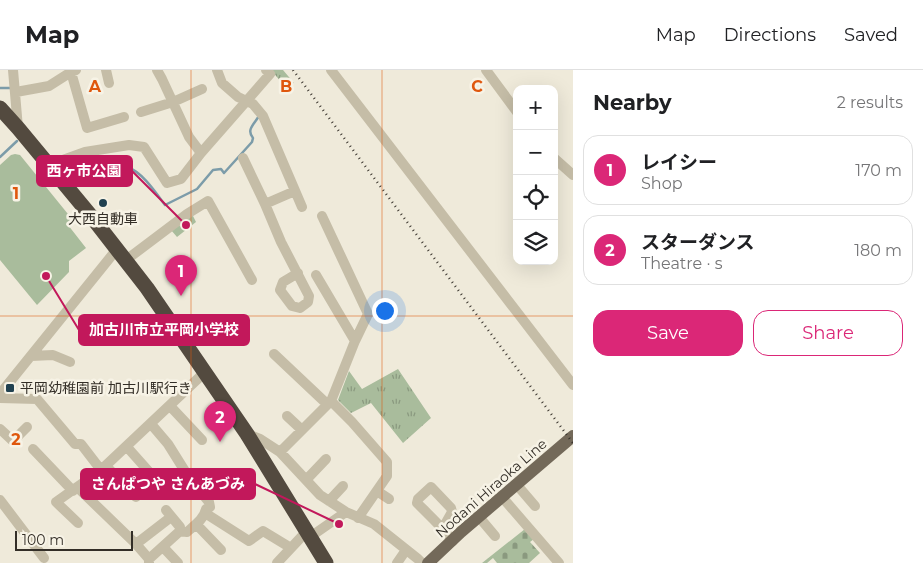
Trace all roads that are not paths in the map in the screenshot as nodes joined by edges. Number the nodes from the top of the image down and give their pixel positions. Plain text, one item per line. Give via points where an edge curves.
1 (13, 70) edge
2 (106, 70) edge
3 (157, 70) edge
4 (217, 70) edge
5 (266, 70) edge
6 (332, 70) edge
7 (486, 70) edge
8 (74, 71) edge
9 (109, 83) dead end
10 (15, 89) junction
11 (202, 89) dead end
12 (246, 101) junction
13 (173, 102) junction
14 (513, 107) edge
15 (0, 108) edge
16 (141, 112) dead end
17 (124, 117) dead end
18 (18, 128) junction
19 (201, 153) junction
20 (242, 158) dead end
21 (558, 162) edge
22 (49, 166) junction
23 (573, 175) edge
24 (295, 191) junction
25 (265, 204) junction
26 (302, 207) dead end
27 (322, 216) dead end
28 (121, 255) junction
29 (298, 273) dead end
30 (316, 275) dead end
31 (252, 280) dead end
32 (355, 341) junction
33 (274, 354) dead end
34 (31, 356) junction
35 (70, 362) dead end
36 (205, 372) junction
37 (573, 384) edge
38 (0, 396) edge
39 (329, 402) junction
40 (170, 406) junction
41 (287, 416) dead end
42 (151, 424) junction
43 (27, 427) dead end
44 (0, 429) edge
45 (302, 430) junction
46 (247, 434) junction
47 (573, 436) edge
48 (202, 440) dead end
49 (127, 447) junction
50 (34, 449) dead end
51 (280, 452) junction
52 (326, 459) dead end
53 (104, 468) junction
54 (306, 480) junction
55 (159, 483) dead end
56 (517, 484) junction
57 (344, 486) dead end
58 (75, 489) junction
59 (376, 490) junction
60 (136, 497) dead end
61 (502, 497) junction
62 (390, 499) dead end
63 (0, 500) edge
64 (329, 501) junction
65 (535, 506) dead end
66 (346, 512) junction
67 (205, 513) junction
68 (479, 517) junction
69 (358, 518) junction
70 (78, 523) dead end
71 (196, 524) junction
72 (443, 528) junction
73 (180, 531) junction
74 (308, 534) junction
75 (495, 536) dead end
76 (452, 541) junction
77 (136, 544) junction
78 (163, 547) junction
79 (291, 548) junction
80 (220, 550) dead end
81 (406, 550) junction
82 (44, 558) dead end
83 (149, 561) edge
84 (178, 563) edge
85 (277, 563) edge
86 (326, 563) edge
87 (397, 563) edge
88 (422, 563) edge
89 (428, 563) edge
90 (559, 563) edge

1 - 10 street
2 - 9 street
3 - 13 street
4 - 12 street via 222,83
5 - 12 street via 270,74
6 - 37 street
7 - 14 street
8 - 10 street via 49,86
8 - 17 street via 87,128 112,116
10 - 18 street
11 - 13 street
12 - 19 street
12 - 24 street via 263,116
13 - 16 street
13 - 19 street via 189,137
15 - 18 highway
18 - 22 highway
19 - 22 street via 181,179 167,183 144,147 129,145 84,152
20 - 25 street via 243,170
21 - 23 street
22 - 28 highway
24 - 25 street
24 - 26 street
25 - 29 street
27 - 32 street via 368,314
28 - 31 street via 208,201 241,269
28 - 34 street
28 - 36 highway
30 - 32 street via 326,285
32 - 39 street
33 - 39 street
34 - 35 street via 53,355
34 - 38 street
36 - 40 street
36 - 46 highway
38 - 53 street via 37,398 75,444 81,444
39 - 45 street
39 - 59 street via 352,422 387,462 387,476
40 - 42 street
40 - 48 street
41 - 45 street
42 - 49 street
42 - 67 street via 209,502 210,507
43 - 44 street via 13,441
45 - 51 street
46 - 51 street
46 - 74 highway
47 - 56 main road, Nodani Hiraoka Line
49 - 53 street
49 - 55 street
50 - 58 street
51 - 54 street
52 - 54 street
53 - 58 street
53 - 60 street
54 - 64 street
56 - 61 main road, Nodani Hiraoka Line
56 - 65 street
57 - 64 street
58 - 70 street via 56,502
58 - 77 street
59 - 62 street
59 - 69 street
61 - 68 main road, Nodani Hiraoka Line
61 - 90 street
63 - 82 street via 20,531
64 - 66 street
66 - 69 street
66 - 74 street
67 - 71 street
67 - 79 street via 249,541 263,531
68 - 75 street
68 - 76 main road, Nodani Hiraoka Line
69 - 81 street via 374,524
71 - 73 street via 187,532
71 - 80 street
72 - 72 street via 417,503 431,487 444,495 451,508
72 - 76 street
73 - 77 street via 168,514
73 - 78 street
74 - 79 street
74 - 86 highway
76 - 89 main road, Nodani Hiraoka Line
77 - 83 street
78 - 83 street
78 - 84 street
79 - 85 street
81 - 87 street
81 - 88 street

